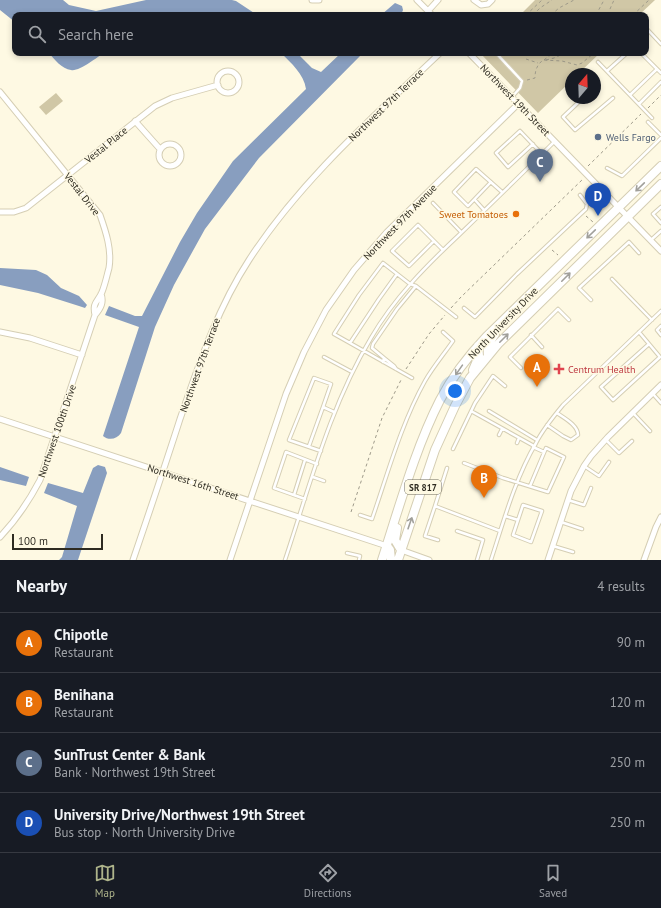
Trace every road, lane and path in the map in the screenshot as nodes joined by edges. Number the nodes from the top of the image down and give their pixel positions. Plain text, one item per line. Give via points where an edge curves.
1 (417, 0) edge
2 (438, 0) edge
3 (474, 0) edge
4 (492, 0) edge
5 (542, 0) edge
6 (552, 0) edge
7 (574, 0) edge
8 (604, 0) edge
9 (614, 0) edge
10 (649, 0) edge
11 (429, 12) edge
12 (431, 12) edge
13 (529, 12) edge
14 (536, 12) edge
15 (554, 12) edge
16 (598, 12) edge
17 (610, 12) edge
18 (636, 12) edge
19 (649, 31) edge
20 (661, 44) edge
21 (437, 56) edge
22 (472, 56) edge
23 (499, 56) edge
24 (526, 56) edge
25 (549, 56) edge
26 (558, 56) edge
27 (590, 56) edge
28 (624, 56) edge
29 (644, 56) edge
30 (543, 60) junction
31 (598, 62) dead end
32 (538, 64) junction
33 (657, 69) junction
34 (607, 72) junction
35 (661, 73) edge
36 (522, 81) junction
37 (661, 82) edge
38 (218, 85) junction
39 (0, 92) edge
40 (630, 95) junction
41 (661, 95) edge
42 (512, 98) junction
43 (613, 98) dead end
44 (518, 104) junction
45 (577, 104) edge
46 (639, 104) junction
47 (645, 110) junction
48 (652, 118) dead end
49 (135, 121) junction
50 (648, 122) dead end
51 (661, 136) edge
52 (554, 141) junction
53 (533, 144) junction
54 (160, 149) junction
55 (542, 154) junction
56 (661, 166) edge
57 (607, 168) dead end
58 (583, 171) junction
59 (68, 176) junction
60 (583, 178) dead end
61 (491, 182) junction
62 (661, 184) edge
63 (502, 192) junction
64 (580, 195) dead end
65 (475, 200) junction
66 (433, 203) dead end
67 (619, 207) junction
68 (661, 207) edge
69 (484, 210) junction
70 (0, 212) edge
71 (585, 215) dead end
72 (628, 216) junction
73 (593, 222) dead end
74 (661, 223) edge
75 (661, 231) edge
76 (461, 232) junction
77 (434, 241) junction
78 (651, 241) junction
79 (443, 250) junction
80 (552, 250) dead end
81 (661, 251) edge
82 (639, 253) dead end
83 (558, 256) dead end
84 (397, 274) junction
85 (612, 279) dead end
86 (410, 284) junction
87 (416, 286) junction
88 (591, 300) dead end
89 (464, 308) dead end
90 (449, 311) junction
91 (661, 311) edge
92 (95, 315) joint
93 (456, 317) dead end
94 (504, 320) junction
95 (569, 320) dead end
96 (652, 320) junction
97 (661, 326) edge
98 (0, 332) edge
99 (443, 332) dead end
100 (639, 332) junction
101 (531, 335) junction
102 (661, 335) edge
103 (350, 343) junction
104 (649, 344) junction
105 (478, 346) junction
106 (542, 347) dead end
107 (363, 351) junction
108 (82, 355) junction
109 (488, 356) junction
110 (324, 357) dead end
111 (384, 358) junction
112 (383, 362) junction
113 (521, 368) dead end
114 (396, 370) junction
115 (352, 372) junction
116 (405, 372) dead end
117 (402, 377) dead end
118 (412, 378) dead end
119 (470, 378) junction
120 (661, 385) edge
121 (505, 386) dead end
122 (652, 393) junction
123 (661, 403) edge
124 (323, 408) junction
125 (471, 411) junction
126 (489, 411) dead end
127 (334, 412) junction
128 (557, 413) junction
129 (632, 413) junction
130 (0, 419) edge
131 (548, 425) junction
132 (502, 429) junction
133 (650, 431) dead end
134 (499, 435) dead end
135 (56, 436) junction
136 (519, 438) junction
137 (537, 440) junction
138 (606, 440) junction
139 (632, 441) dead end
140 (517, 443) dead end
141 (309, 446) junction
142 (534, 446) junction
143 (453, 449) dead end
144 (321, 451) junction
145 (544, 452) junction
146 (305, 460) junction
147 (609, 462) dead end
148 (464, 463) dead end
149 (317, 464) junction
150 (584, 466) junction
151 (447, 468) dead end
152 (162, 472) junction
153 (313, 477) junction
154 (324, 481) dead end
155 (517, 482) junction
156 (530, 486) junction
157 (591, 488) dead end
158 (294, 495) junction
159 (306, 499) junction
160 (250, 500) junction
161 (568, 500) junction
162 (400, 505) junction
163 (435, 506) junction
164 (351, 512) dead end
165 (360, 515) dead end
166 (505, 516) junction
167 (661, 516) edge
168 (300, 517) junction
169 (518, 520) junction
170 (560, 522) junction
171 (582, 529) dead end
172 (457, 531) dead end
173 (500, 531) junction
174 (0, 537) edge
175 (438, 540) dead end
176 (553, 545) junction
177 (387, 546) junction
178 (401, 550) junction
179 (573, 552) dead end
180 (347, 553) dead end
181 (133, 560) edge
182 (230, 560) edge
183 (286, 560) edge
184 (359, 560) edge
185 (382, 560) edge
186 (391, 560) edge
187 (398, 560) edge
188 (430, 560) edge
189 (477, 560) edge
190 (491, 560) edge
191 (548, 560) edge
192 (644, 560) edge

1 - 11 street
2 - 12 street
3 - 4 street via 481,5
5 - 13 path
6 - 14 path
7 - 15 path
8 - 16 path
9 - 17 path
10 - 18 path
19 - 20 lane
21 - 152 street, Northwest 97th Terrace via 311,178 248,261 220,312 199,362
22 - 42 street, Northwest 19th Street
23 - 36 lane
24 - 32 path via 526,59
25 - 30 path
26 - 30 path
27 - 30 path via 577,65
28 - 34 lane
29 - 33 lane
30 - 32 path
31 - 34 lane
32 - 36 path via 535,78
33 - 35 lane
33 - 40 lane
34 - 40 lane
36 - 42 lane
37 - 46 lane
38 - 38 street via 218,78 222,72 233,73 238,78 238,85 231,92 224,92
38 - 49 street, Vestal Place via 172,98 155,106
39 - 59 street, Vestal Drive
40 - 46 lane
41 - 47 path
42 - 44 street, Northwest 19th Street
43 - 45 lane via 575,130 563,117
44 - 52 street, Northwest 19th Street
44 - 160 street, Northwest 97th Avenue via 387,232 354,270 326,310 286,394
46 - 47 lane
47 - 48 lane
47 - 58 path
49 - 54 street
49 - 59 street, Vestal Place
50 - 51 lane
51 - 57 lane via 622,176
52 - 55 lane
52 - 58 street, Northwest 19th Street
53 - 53 lane via 520,131 496,153 508,167
53 - 55 lane
54 - 54 street via 168,145 178,147 181,154 177,163 171,166 164,164 160,158
55 - 63 lane
56 -> 67 main road, North University Drive / SR 817
58 - 67 street, Northwest 19th Street
59 - 70 street, Vestal Place via 26,208 14,212
59 - 92 street, Vestal Drive via 100,216 108,240 109,266 101,294 103,300
60 - 90 path via 460,297
61 - 63 lane
61 - 65 lane
61 - 65 lane via 476,169 454,192 468,206
62 - 72 main road, North University Drive / SR 817
63 - 69 lane
64 - 89 lane via 586,209 475,317
65 - 69 lane
66 - 76 lane
67 - 72 street, Northwest 19th Street
67 -> 94 main road, North University Drive / SR 817
68 - 74 lane via 654,214
69 - 76 lane
71 - 73 path
72 - 78 street, Northwest 19th Street
109 -> 72 main road, North University Drive / SR 817
75 - 78 lane
76 - 79 lane
77 - 77 lane via 418,225 392,251 409,266
77 - 79 lane
78 - 81 street, Northwest 19th Street
79 - 86 lane
80 - 83 path
82 - 88 lane via 629,242 580,288
84 - 86 lane
84 - 103 lane
84 - 103 lane via 383,263 356,300 334,334
85 - 96 lane
86 - 87 lane
86 - 107 lane via 385,316
87 - 90 lane
87 - 111 lane via 373,344 372,348
90 - 93 lane
90 - 116 path via 429,334
91 - 96 lane
92 - 108 street, Northwest 100th Drive
94 - 105 main road, North University Drive / SR 817
94 - 109 main road via 489,343
95 - 101 lane via 558,309
96 - 100 lane
97 - 102 lane via 657,330
98 - 108 street via 30,338
99 - 165 lane via 454,341 426,380 416,400 372,519
100 - 104 lane
100 - 128 lane
101 - 106 lane
101 - 113 lane via 510,357
103 - 107 lane
104 - 104 lane via 660,357 613,400 601,387
105 - 119 main road via 479,356
105 -> 162 main road, North University Drive / SR 817 via 440,399 421,442
107 - 112 lane
107 - 115 lane
108 - 135 street, Northwest 100th Drive
109 - 119 main road, North University Drive / SR 817
110 - 115 lane
111 - 112 lane
111 - 114 lane
112 - 114 lane
114 - 118 lane
115 - 127 lane
117 - 164 path via 382,418
178 -> 119 main road, North University Drive / SR 817 via 435,450
120 - 122 street
121 - 125 lane via 494,376
122 - 123 lane
122 - 129 street
124 - 127 lane
124 - 141 lane
124 - 141 lane via 331,384 314,378 290,440
125 - 132 lane
125 - 143 lane
126 - 137 lane
127 - 144 lane
128 - 131 lane
128 - 131 lane via 573,425 578,434 571,440
129 - 133 lane
129 - 138 street
130 - 135 street, Northwest 16th Street
131 - 137 lane
132 - 134 lane
132 - 136 lane
135 - 152 street, Northwest 16th Street
135 - 174 street, Northwest 100th Drive via 40,480 28,503
136 - 140 lane
136 - 142 lane
137 - 142 lane
138 - 139 lane via 619,453
138 - 150 street
141 - 144 lane
142 - 145 lane
142 - 155 lane
144 - 149 lane
145 - 156 lane
145 - 156 lane via 546,448 564,457 548,492
146 - 149 lane
146 - 158 lane
146 - 158 lane via 286,452 274,488
147 - 150 lane via 598,476
148 - 155 lane
149 - 153 lane
150 - 161 street
151 - 163 lane
152 - 160 street, Northwest 16th Street
152 - 181 street, Northwest 97th Terrace
153 - 154 lane
153 - 159 lane
155 - 156 lane
155 - 166 lane
157 - 161 lane via 584,505
158 - 159 lane
159 - 168 lane
160 - 168 street, Northwest 16th Street
160 - 182 street, Northwest 97th Avenue
161 - 170 street
162 - 177 main road, North University Drive / SR 817
162 - 178 main road via 395,540
163 - 173 lane
163 - 175 lane via 425,536
166 - 169 lane
166 - 173 lane
167 - 192 street
168 - 177 street, Northwest 16th Street
168 - 183 lane
169 - 169 lane via 523,505 542,511 531,542 513,535
170 - 171 lane
170 - 176 street
172 - 189 lane via 483,540
173 - 190 lane
176 - 179 lane
176 - 191 street
177 - 185 main road, North University Drive / SR 817
177 - 186 main road
178 - 187 main road, North University Drive / SR 817
178 - 188 street
180 - 184 lane via 360,556

